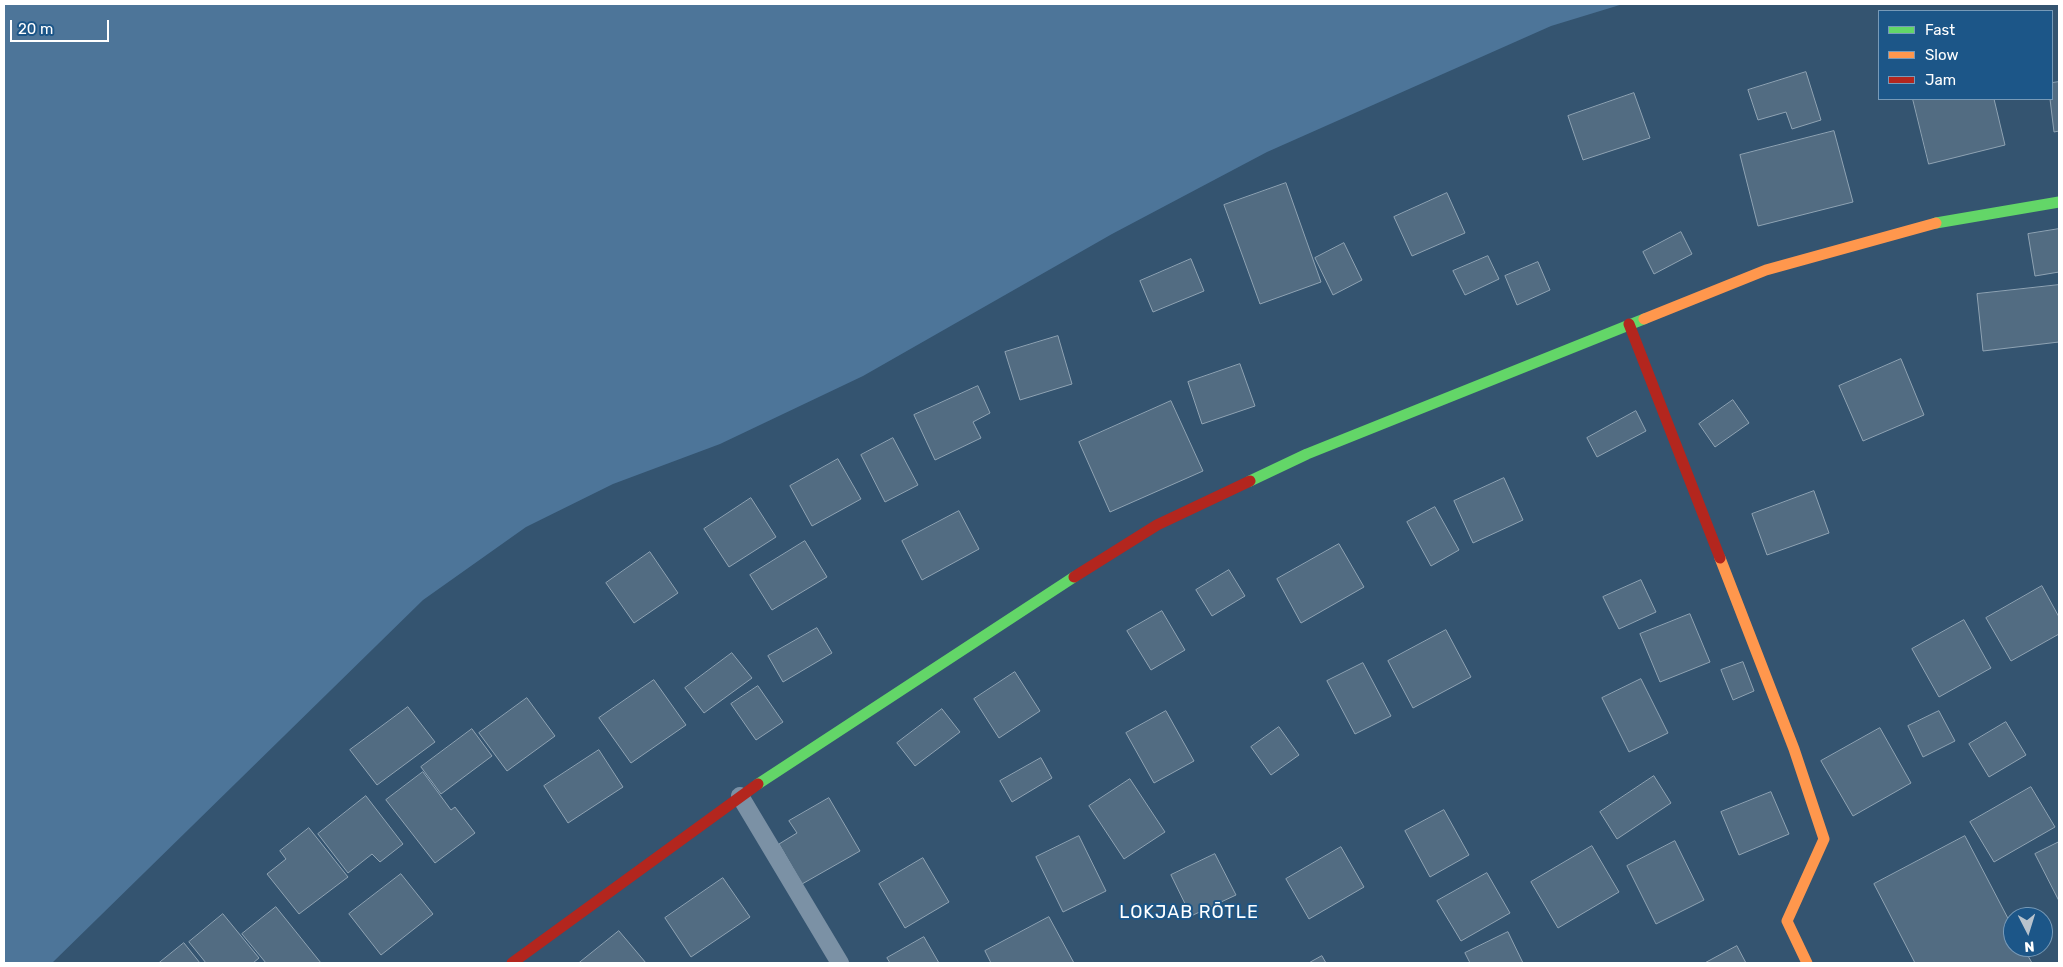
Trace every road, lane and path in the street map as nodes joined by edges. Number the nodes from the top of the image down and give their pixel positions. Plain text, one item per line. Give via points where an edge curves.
1 (2059, 202) edge
2 (1629, 324) junction
3 (740, 796) junction
4 (512, 963) edge
5 (840, 963) edge
6 (1807, 963) edge

1 - 2 street via 1951,219 1776,268
2 - 3 street via 1307,454 1157,525
2 - 6 street via 1794,749 1824,839 1787,921
3 - 4 street
3 - 5 lane

